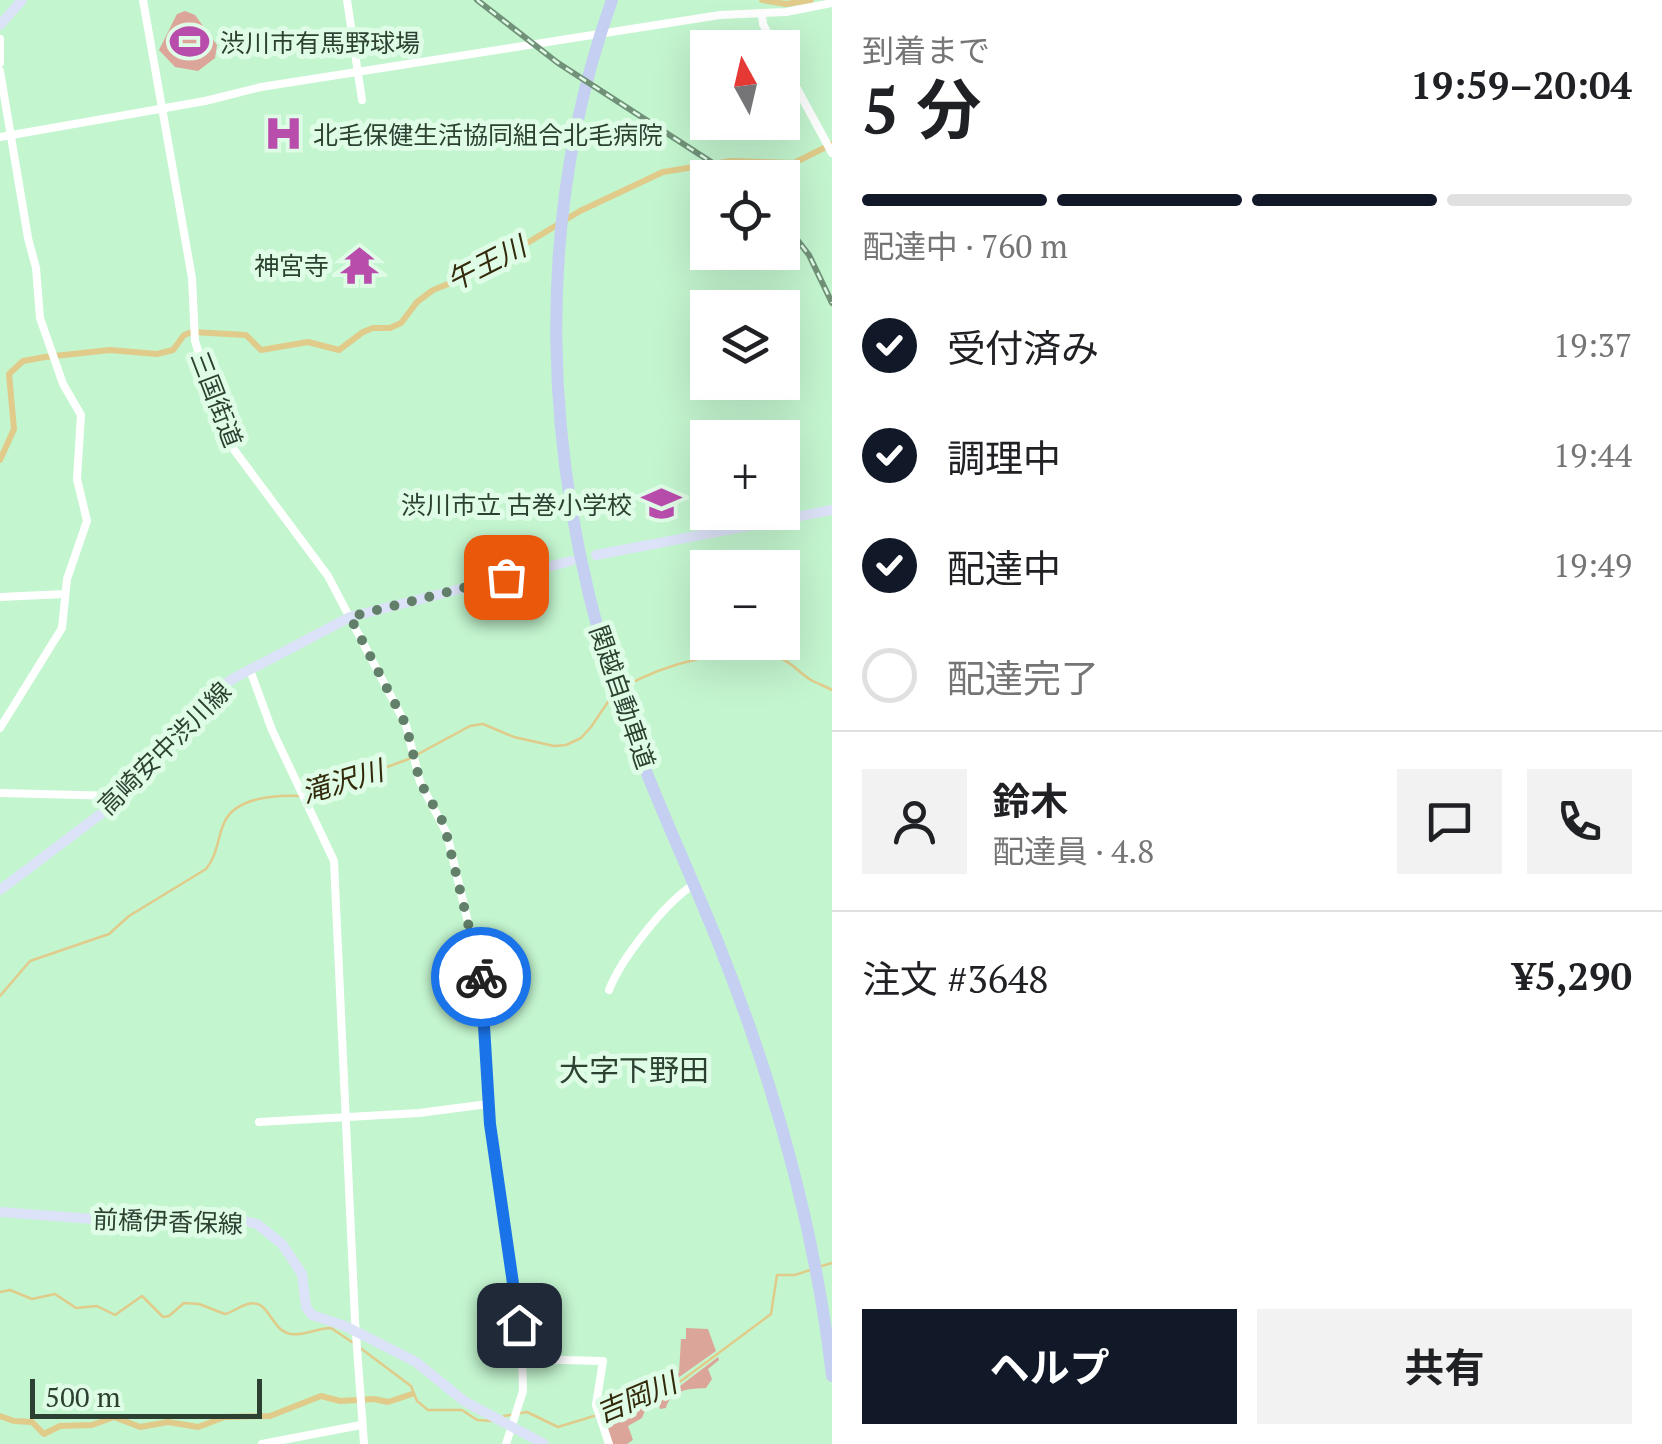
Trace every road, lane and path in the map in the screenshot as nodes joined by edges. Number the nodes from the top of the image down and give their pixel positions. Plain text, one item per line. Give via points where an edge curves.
1 (12, 0) edge
2 (22, 0) edge
3 (144, 0) edge
4 (347, 0) edge
5 (612, 0) edge
6 (830, 4) edge
7 (762, 13) junction
8 (0, 14) edge
9 (0, 25) edge
10 (766, 30) edge
11 (0, 39) edge
12 (0, 63) edge
13 (0, 71) edge
14 (358, 72) junction
15 (800, 94) edge
16 (362, 100) dead end
17 (162, 110) junction
18 (12, 135) junction
19 (0, 137) edge
20 (832, 153) edge
21 (832, 510) edge
22 (596, 555) dead end
23 (570, 561) dead end
24 (65, 594) junction
25 (0, 597) edge
26 (350, 617) junction
27 (250, 670) junction
28 (0, 728) edge
29 (0, 793) edge
30 (120, 796) junction
31 (690, 887) dead end
32 (0, 890) edge
33 (609, 990) dead end
34 (488, 1104) junction
35 (346, 1116) junction
36 (259, 1122) dead end
37 (0, 1212) edge
38 (821, 1281) junction
39 (356, 1332) junction
40 (832, 1334) edge
41 (522, 1359) junction
42 (832, 1376) edge
43 (502, 1420) junction
44 (361, 1425) junction
45 (262, 1444) edge
46 (364, 1444) edge
47 (506, 1444) edge
48 (544, 1444) edge
49 (609, 1444) edge

1 - 8 main road
2 - 9 main road
3 - 17 street, 三国街道
4 - 14 street
5 - 38 highway, 関越自動車道 via 563,232 569,461 618,682 791,1150
6 - 7 street
7 - 10 street
7 - 14 street
11 - 12 street
13 - 18 street
14 - 16 street
14 - 17 street
15 - 20 street
17 - 18 street
17 - 26 street, 三国街道 via 192,278 194,332 228,443 328,576
18 - 19 street
18 - 24 street via 40,318 81,415 77,479 87,514
21 - 22 main road
23 - 26 main road, 高崎安中渋川線
24 - 25 street
24 - 28 street via 59,633
26 - 27 main road, 高崎安中渋川線
26 - 34 street, 三国街道 via 406,725 426,794 444,824 478,963
27 - 30 main road, 高崎安中渋川線 via 212,694
27 - 35 street via 334,861
29 - 30 street
30 - 32 main road, 高崎安中渋川線
31 - 33 street via 668,905
34 - 35 street
34 - 41 street
35 - 36 street
35 - 39 street
37 - 39 main road, 前橋伊香保線 via 257,1224 282,1244 302,1274 309,1313
38 - 40 highway, 関越自動車道
38 - 42 highway, 関越自動車道
39 - 43 main road, 前橋伊香保線 via 416,1362 464,1401
39 - 44 street
41 - 43 street via 517,1411
41 - 49 street via 603,1362 598,1414
43 - 47 street
43 - 48 main road, 前橋伊香保線
44 - 45 street
44 - 46 street

